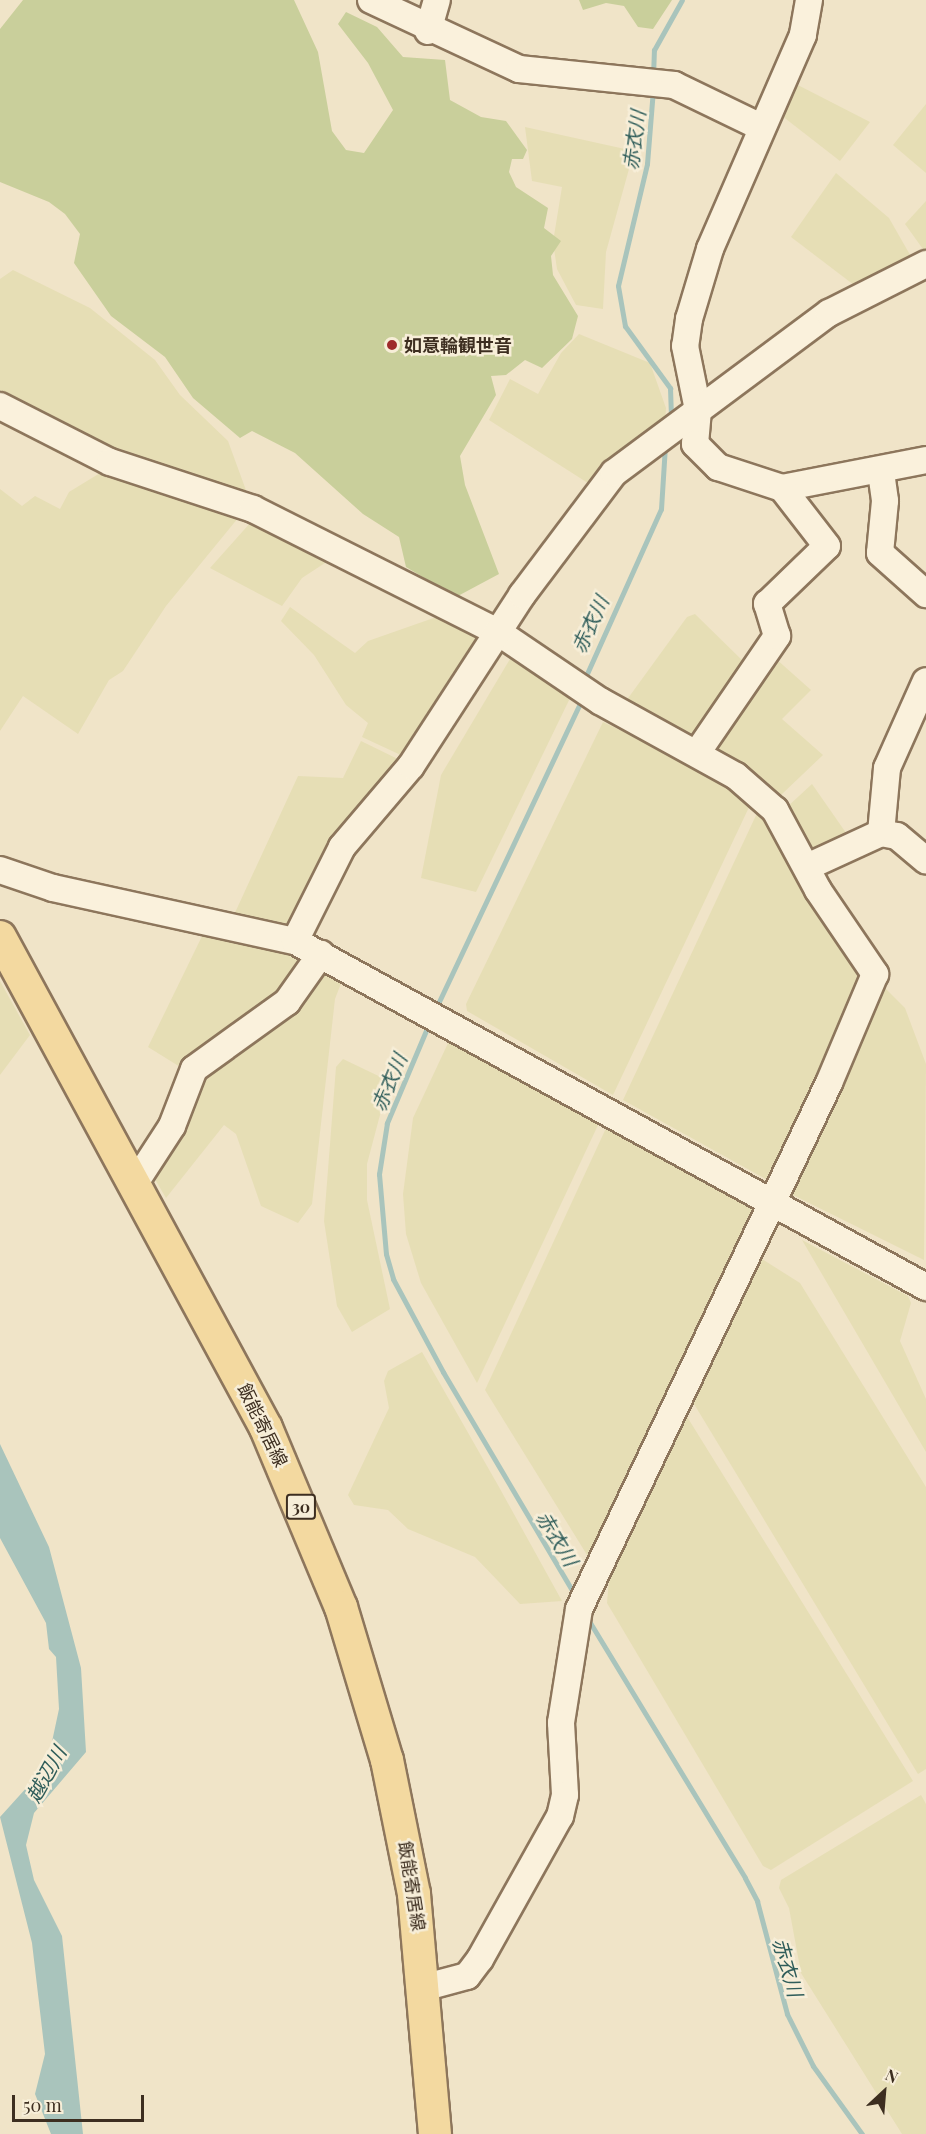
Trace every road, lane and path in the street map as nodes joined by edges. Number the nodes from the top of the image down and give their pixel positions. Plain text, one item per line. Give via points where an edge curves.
1 (371, 0) edge
2 (437, 0) edge
3 (809, 0) edge
4 (428, 31) junction
5 (761, 127) junction
6 (926, 264) edge
7 (0, 406) edge
8 (698, 410) junction
9 (926, 460) edge
10 (881, 472) junction
11 (782, 488) junction
12 (926, 594) edge
13 (498, 633) junction
14 (926, 681) edge
15 (697, 753) junction
16 (881, 833) junction
17 (926, 861) edge
18 (807, 867) junction
19 (0, 870) edge
20 (0, 936) edge
21 (295, 941) junction
22 (321, 954) junction
23 (135, 1183) junction
24 (772, 1204) junction
25 (926, 1287) edge
26 (426, 1987) junction
27 (435, 2134) edge

1 - 4 street
2 - 4 street
3 - 5 street via 803,34
4 - 5 street via 535,74 674,85
5 - 8 street via 710,249 689,319 686,357
6 - 8 street via 829,313
7 - 13 street via 110,462 253,509
8 - 11 street via 695,444 702,456 736,476
8 - 13 street via 614,473 577,516
9 - 10 street
10 - 11 street
10 - 12 street via 885,501 879,553
11 - 15 street via 827,546 767,604 777,636
13 - 15 street via 600,701
13 - 21 street via 411,766 342,847
14 - 16 street via 887,768
15 - 18 street via 759,793
16 - 17 street via 897,836
16 - 18 street
18 - 24 street via 874,974 874,984
19 - 21 street via 53,888
20 - 23 main road, 飯能寄居線 / 30
21 - 22 street
22 - 23 street via 287,1002 194,1069 172,1126
22 - 24 street
23 - 26 main road, 飯能寄居線 / 30 via 266,1428 341,1607 396,1802
24 - 25 street
24 - 26 street via 579,1610 561,1723 565,1795 560,1816 467,1976
26 - 27 main road, 飯能寄居線 / 30

